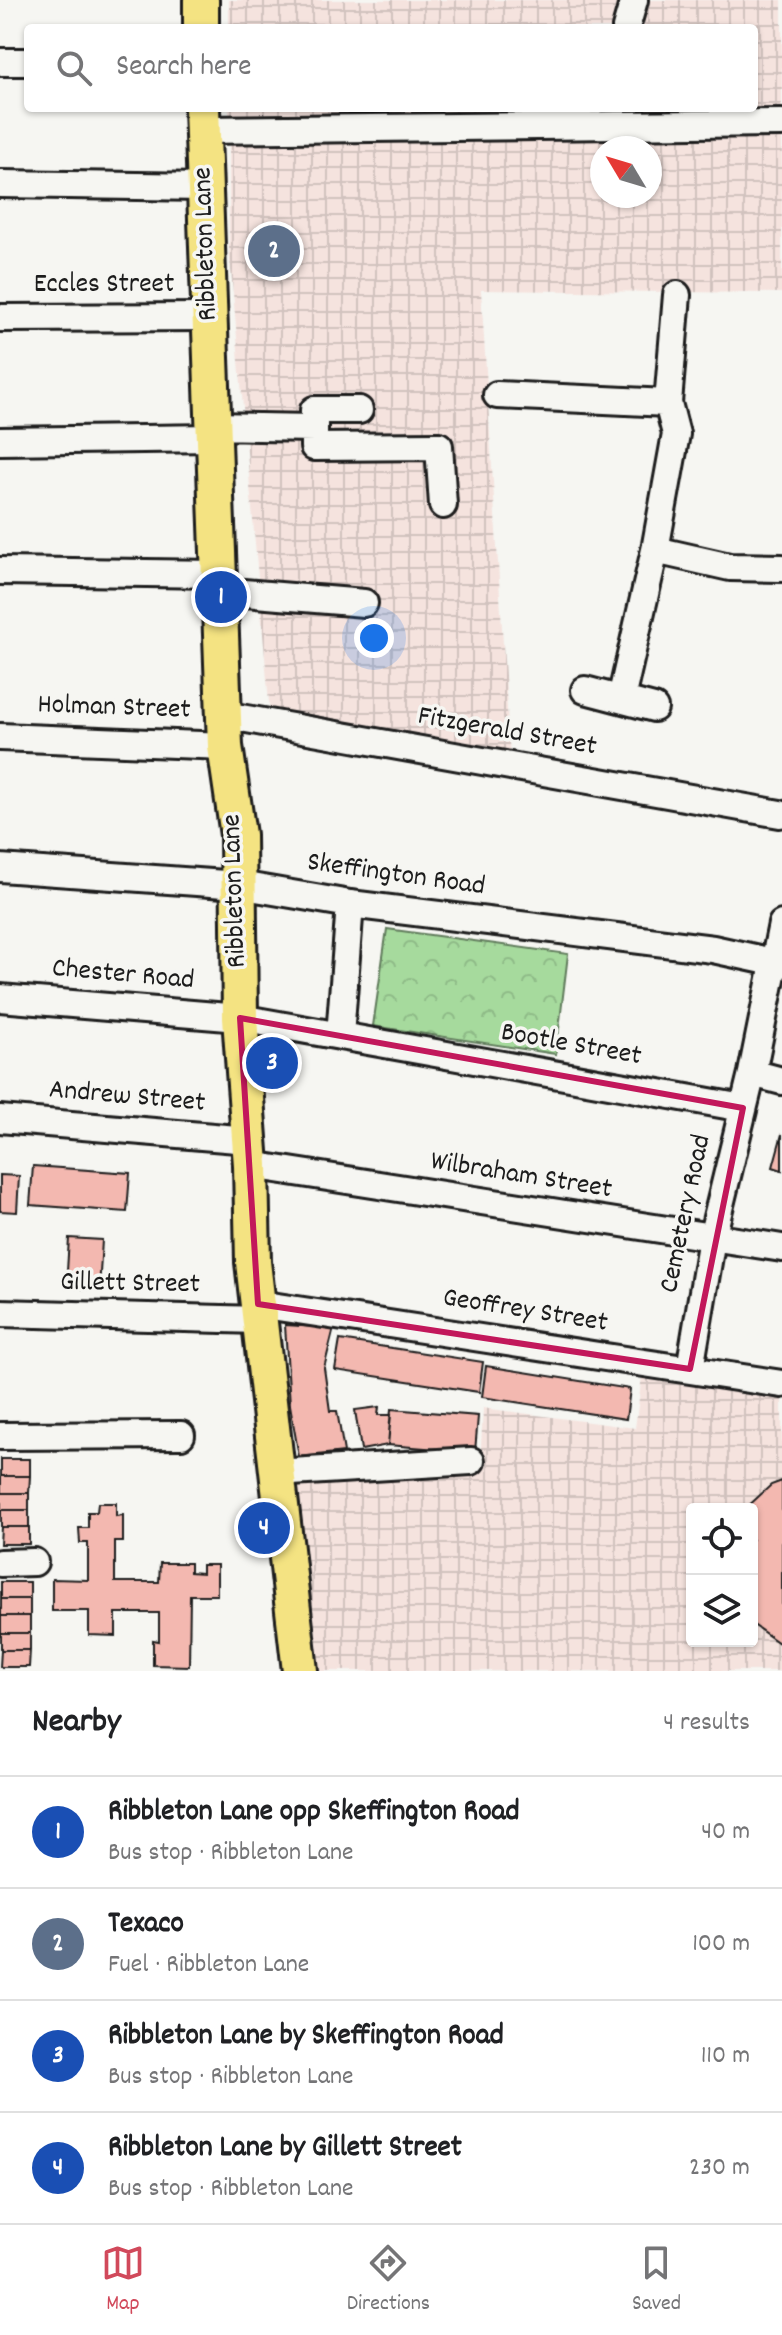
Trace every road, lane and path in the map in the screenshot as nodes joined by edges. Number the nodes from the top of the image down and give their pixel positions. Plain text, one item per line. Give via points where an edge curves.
1 (201, 0) edge
2 (634, 0) edge
3 (201, 24) edge
4 (627, 24) edge
5 (0, 62) edge
6 (24, 62) edge
7 (607, 117) edge
8 (202, 119) edge
9 (782, 123) edge
10 (0, 184) edge
11 (205, 187) junction
12 (677, 295) dead end
13 (209, 317) junction
14 (0, 318) edge
15 (497, 395) dead end
16 (668, 403) junction
17 (359, 410) dead end
18 (314, 428) junction
19 (214, 432) junction
20 (0, 441) edge
21 (443, 505) dead end
22 (655, 550) junction
23 (782, 568) edge
24 (0, 571) edge
25 (220, 582) junction
26 (364, 603) dead end
27 (585, 690) dead end
28 (621, 699) junction
29 (654, 708) dead end
30 (224, 731) junction
31 (0, 737) edge
32 (780, 814) dead end
33 (0, 868) edge
34 (239, 885) junction
35 (350, 904) junction
36 (782, 924) edge
37 (778, 963) edge
38 (0, 998) edge
39 (240, 1018) junction
40 (340, 1036) junction
41 (752, 1073) junction
42 (782, 1081) edge
43 (743, 1108) junction
44 (0, 1119) edge
45 (250, 1153) junction
46 (712, 1238) junction
47 (782, 1248) edge
48 (258, 1312) junction
49 (0, 1313) edge
50 (690, 1369) junction
51 (782, 1384) edge
52 (181, 1435) dead end
53 (0, 1436) edge
54 (471, 1461) dead end
55 (275, 1473) junction
56 (34, 1562) dead end
57 (0, 1563) edge
58 (300, 1671) edge

1 - 3 main road
2 - 4 street
5 - 6 street
7 - 8 street
7 - 9 street
8 - 11 main road, Ribbleton Lane
10 - 11 street
11 - 13 main road, Ribbleton Lane
12 - 16 street
13 - 14 street, Eccles Street
13 - 19 main road, Ribbleton Lane
15 - 16 street
16 - 22 street via 676,434
17 - 18 street via 314,410
18 - 19 street
18 - 21 street via 314,447 439,446
19 - 20 street
19 - 25 main road, Ribbleton Lane
22 - 23 street via 730,567
22 - 28 street
24 - 25 street
25 - 26 street
25 - 30 main road, Ribbleton Lane
27 - 28 street
28 - 29 street
30 - 31 street, Holman Street
30 - 32 street, Fitzgerald Street
30 - 34 main road, Ribbleton Lane
33 - 34 street, Skeffington Road
34 - 35 street, Skeffington Road
34 - 39 main road, Ribbleton Lane
35 - 37 street, Skeffington Road via 713,949
35 - 40 street
36 - 37 street, Cemetery Road
37 - 41 street, Cemetery Road
38 - 39 street, Chester Road
39 - 40 street, Bootle Street
39 - 45 main road, Ribbleton Lane
40 - 43 street, Bootle Street
41 - 42 street
41 - 43 street, Cemetery Road
43 - 46 street, Cemetery Road
44 - 45 street, Andrew Street
45 - 46 street, Wilbraham Street
45 - 48 main road, Ribbleton Lane
46 - 47 street, Wilbraham Street
46 - 50 street, Cemetery Road
48 - 49 street, Gillett Street
48 - 50 street, Geoffrey Street
48 - 55 main road, Ribbleton Lane
50 - 51 street, Geoffrey Street
52 - 53 street
54 - 55 street
55 - 58 main road, Ribbleton Lane
56 - 57 street

